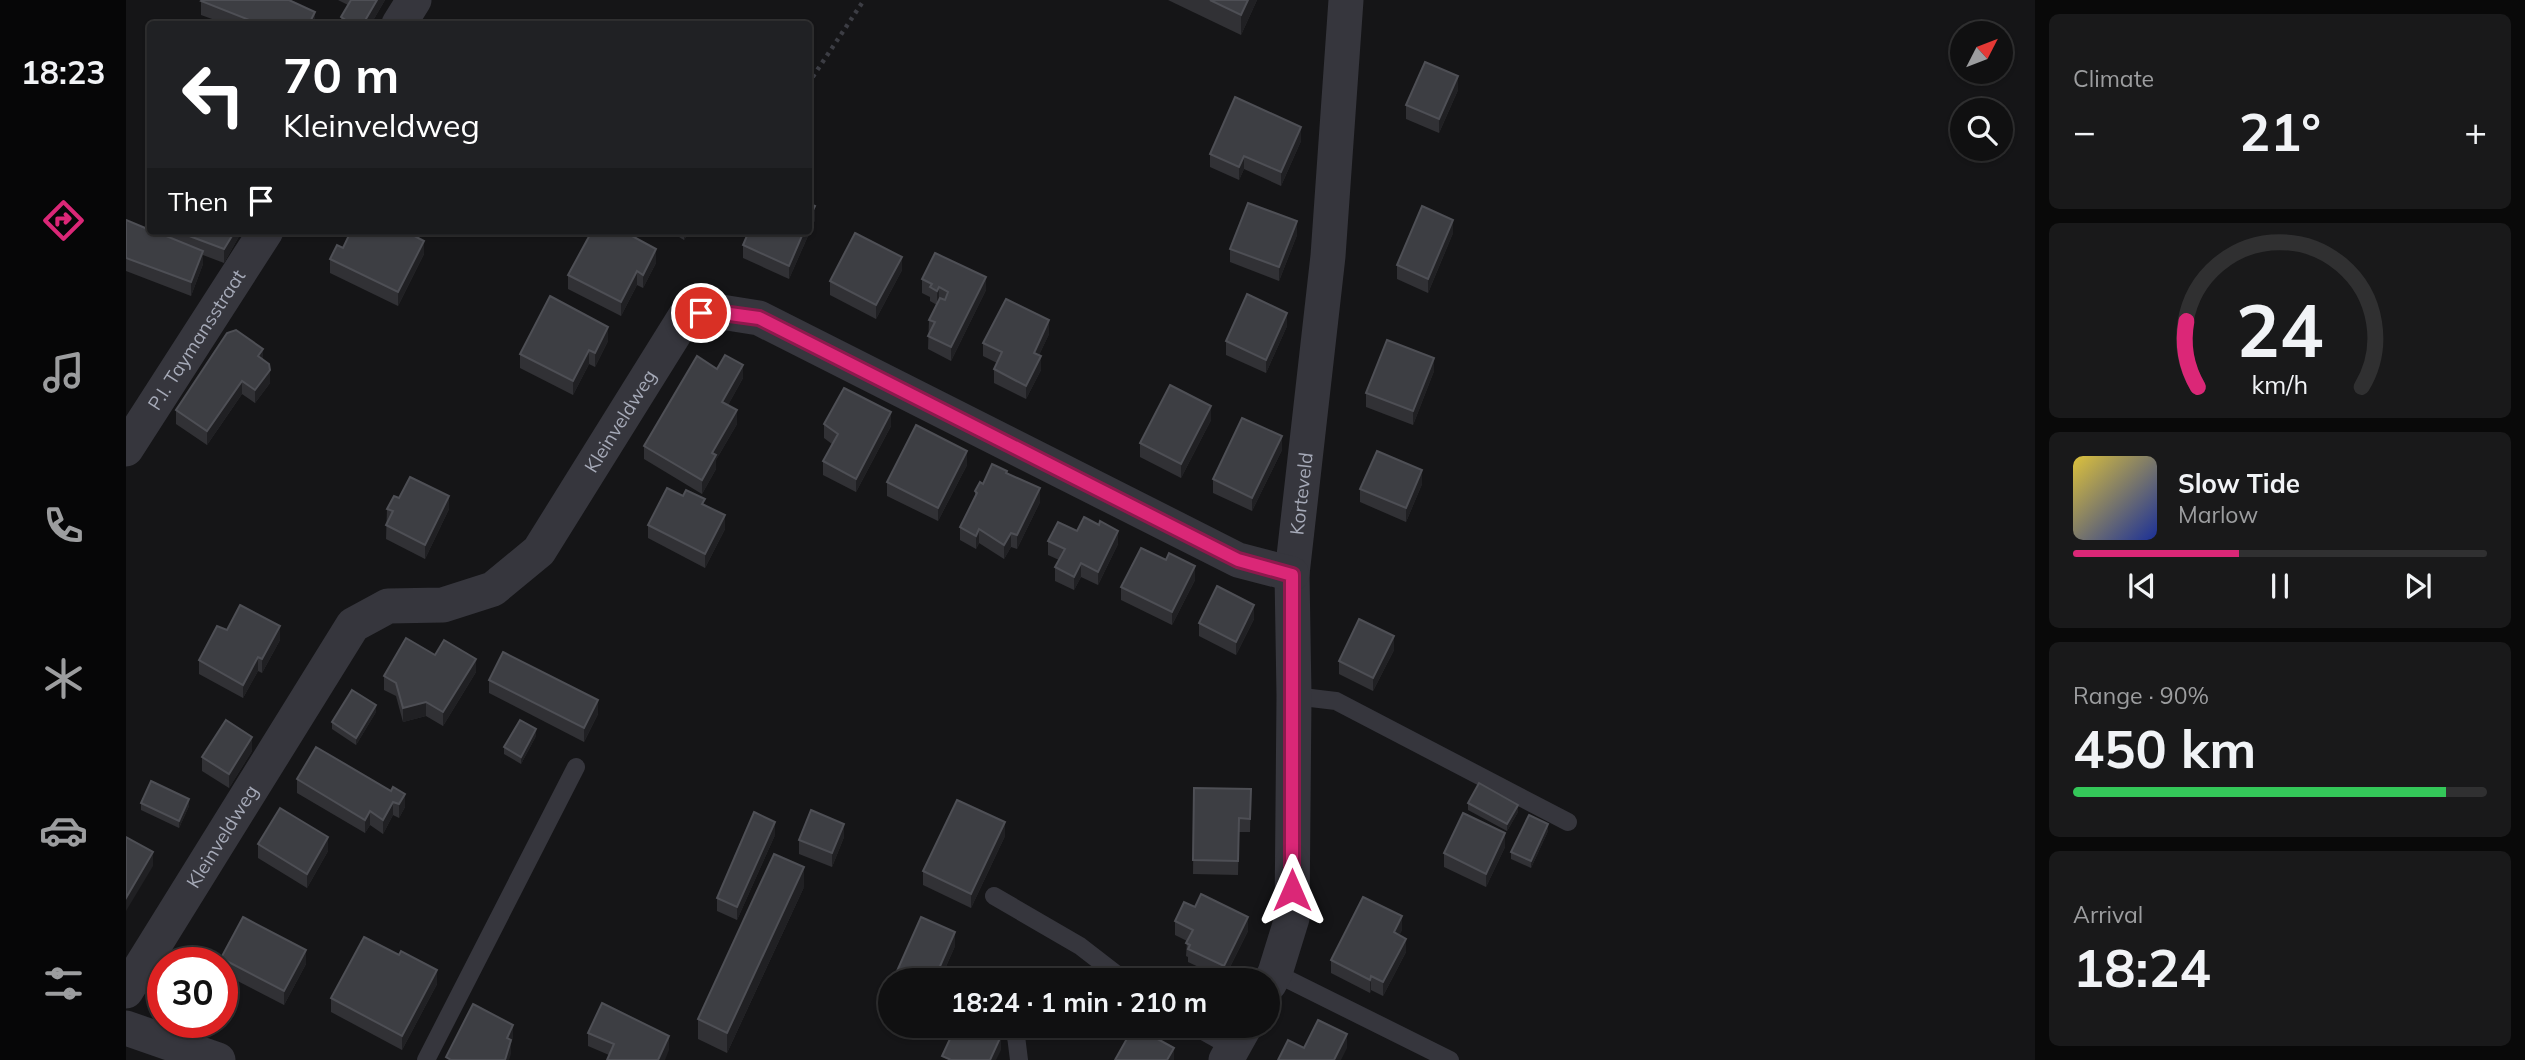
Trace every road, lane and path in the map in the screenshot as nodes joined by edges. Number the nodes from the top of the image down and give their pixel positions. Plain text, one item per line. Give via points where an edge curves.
1 (414, 0) edge
2 (864, 0) edge
3 (1346, 0) edge
4 (401, 21) edge
5 (812, 78) edge
6 (263, 235) edge
7 (126, 449) edge
8 (1292, 575) junction
9 (1294, 695) junction
10 (576, 767) dead end
11 (1568, 822) dead end
12 (994, 896) dead end
13 (1108, 968) edge
14 (1276, 968) edge
15 (1280, 983) edge
16 (126, 991) edge
17 (126, 1028) edge
18 (1016, 1038) edge
19 (218, 1060) edge
20 (426, 1060) edge
21 (1019, 1060) edge
22 (1450, 1060) edge

1 - 4 street
2 - 5 path
3 - 8 street, Korteveld via 1328,256
6 - 7 street, P.I. Taymansstraat
8 - 9 street, Korteveld
8 - 16 street, Kleinveldweg via 1238,560 759,318 715,312 686,315 539,551 493,590 443,605 388,606 353,625
9 - 11 lane via 1336,701
9 - 14 street, Korteveld via 1292,918
10 - 20 lane
12 - 13 lane
15 - 22 lane
17 - 19 street
18 - 21 lane

